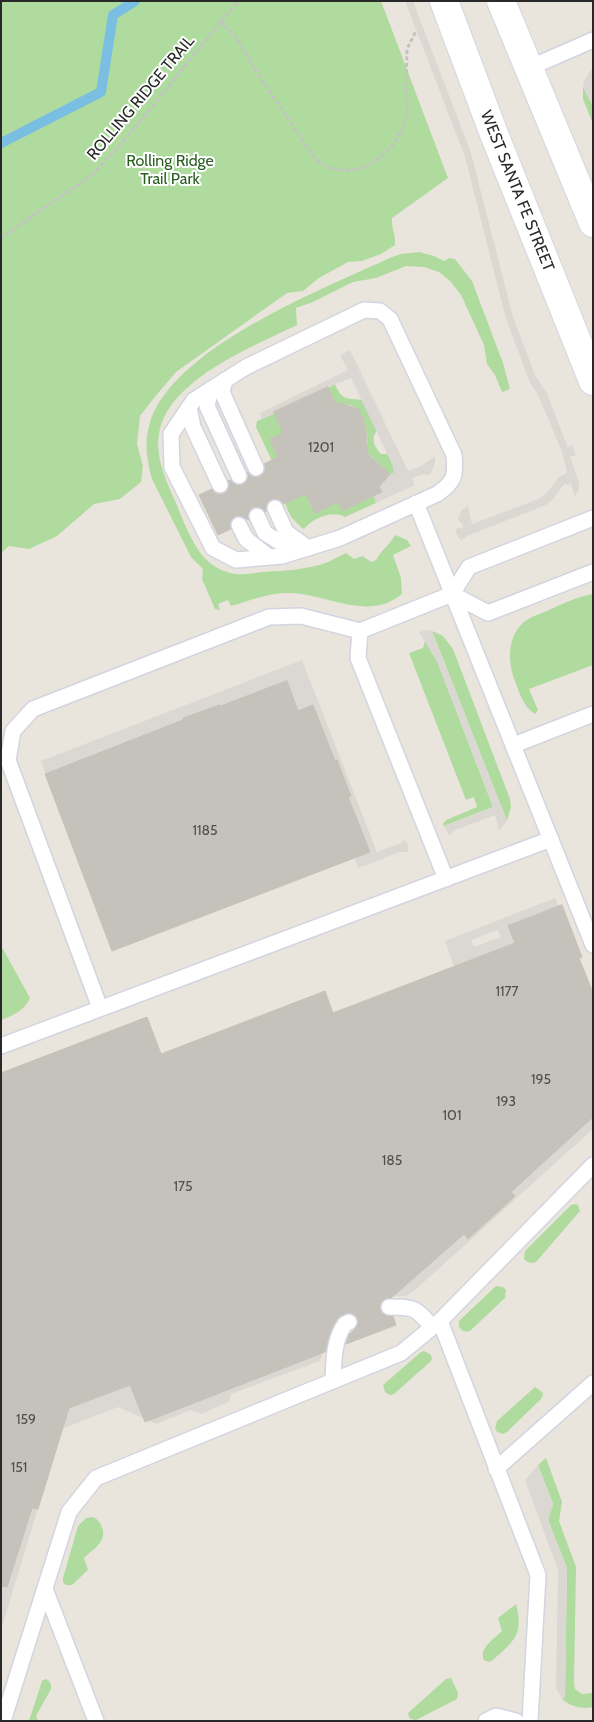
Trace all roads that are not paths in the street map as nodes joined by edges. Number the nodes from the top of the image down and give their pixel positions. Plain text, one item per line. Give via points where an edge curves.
1 (444, 1) edge
2 (501, 1) edge
3 (593, 40) edge
4 (529, 68) junction
5 (593, 223) edge
6 (225, 380) junction
7 (593, 381) edge
8 (211, 389) junction
9 (189, 408) junction
10 (256, 468) dead end
11 (238, 476) dead end
12 (220, 485) dead end
13 (416, 503) junction
14 (275, 508) dead end
15 (257, 516) dead end
16 (593, 518) edge
17 (239, 525) dead end
18 (302, 550) junction
19 (269, 557) junction
20 (593, 572) edge
21 (452, 594) junction
22 (360, 631) junction
23 (593, 714) edge
24 (514, 745) junction
25 (551, 839) junction
26 (446, 879) junction
27 (593, 945) edge
28 (100, 1008) junction
29 (1, 1046) edge
30 (593, 1165) edge
31 (389, 1307) dead end
32 (349, 1322) dead end
33 (436, 1324) junction
34 (333, 1381) junction
35 (593, 1383) edge
36 (496, 1468) junction
37 (45, 1589) junction
38 (3, 1721) edge
39 (96, 1721) edge
40 (486, 1721) edge
41 (516, 1721) edge
42 (530, 1721) edge

1 - 7 street, WEST SANTA FE STREET
2 - 4 street
3 - 4 lane
4 - 5 street
6 - 8 lane
6 - 10 lane via 222,392
6 - 13 lane via 364,310 380,311 390,319 454,455 456,473 447,488
8 - 9 lane via 194,400
8 - 11 lane via 207,406
9 - 12 lane via 193,427
9 - 19 lane via 171,434 172,467 213,548 236,560
13 - 18 lane via 340,538
13 - 21 lane
14 - 18 lane via 286,532
15 - 18 lane via 265,533
16 - 21 lane via 469,567
17 - 19 lane via 246,539
18 - 19 lane
20 - 21 lane via 488,613
21 - 22 lane
21 - 24 lane
22 - 26 lane via 358,658
22 - 28 lane via 301,616 269,617 33,709 12,731 8,760
23 - 24 lane
24 - 25 lane
25 - 26 lane
25 - 27 lane
26 - 28 lane
28 - 29 lane
30 - 33 lane
31 - 33 lane via 419,1311
32 - 34 lane via 344,1324 336,1341
33 - 34 lane via 401,1353
33 - 36 lane
34 - 37 lane via 96,1478 69,1512
35 - 36 lane
36 - 42 lane via 538,1575
37 - 38 lane
37 - 39 lane
40 - 41 lane via 496,1716

